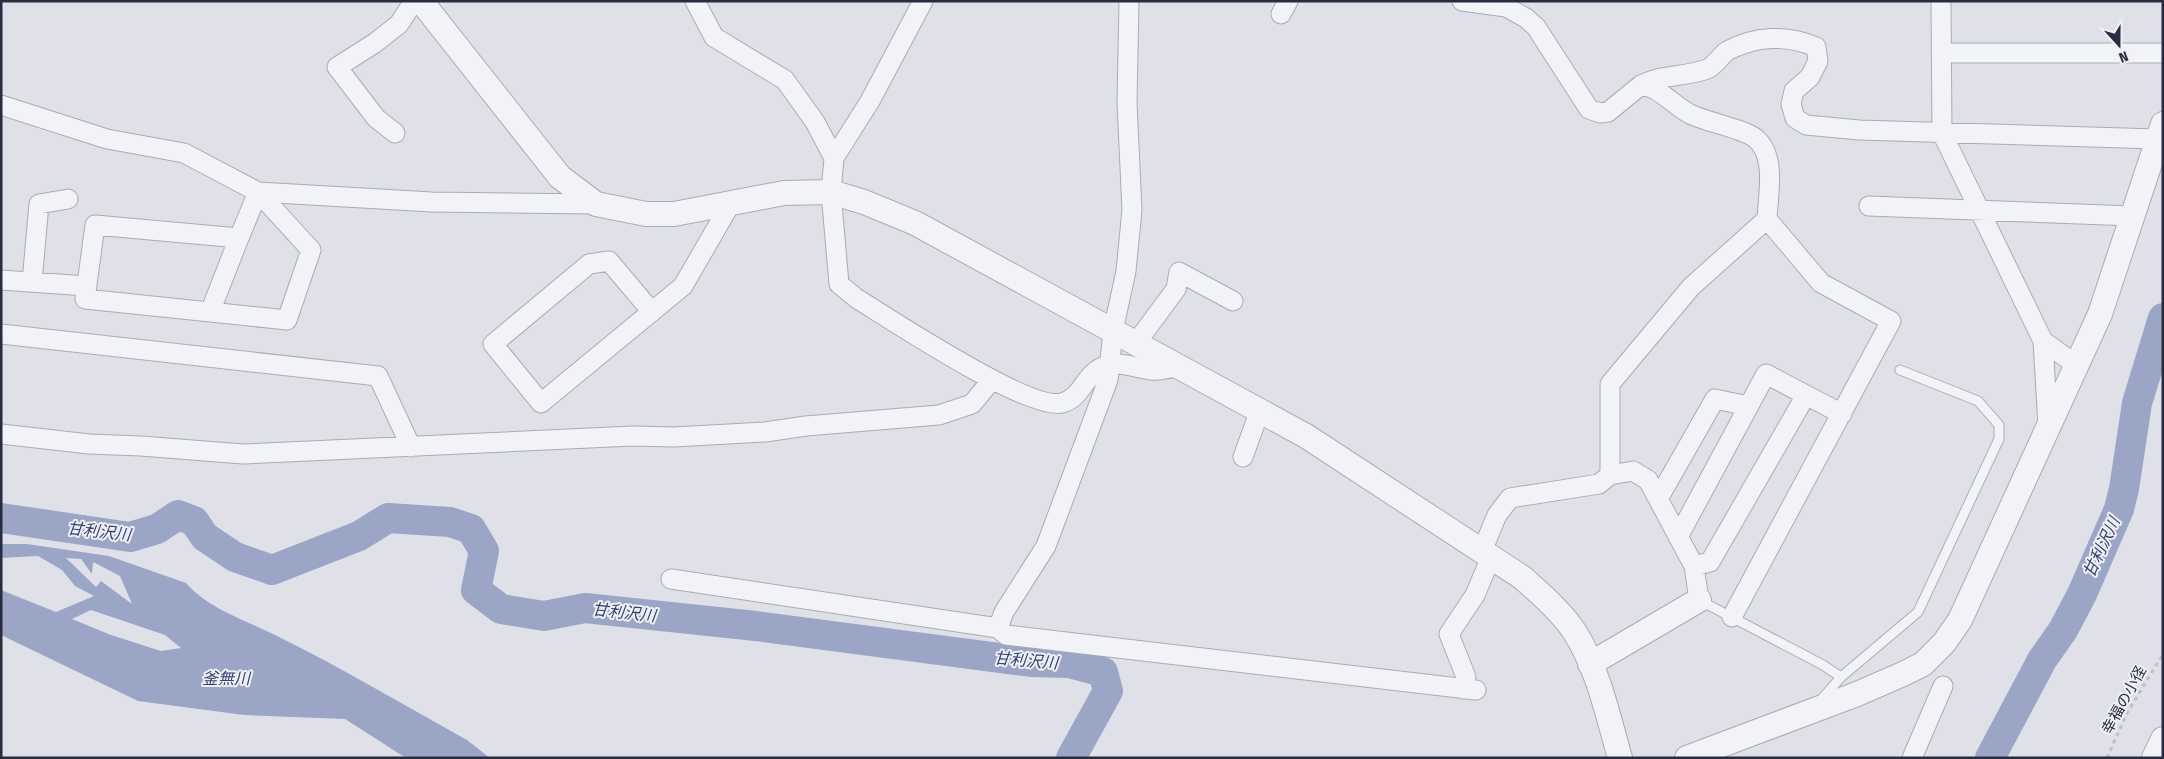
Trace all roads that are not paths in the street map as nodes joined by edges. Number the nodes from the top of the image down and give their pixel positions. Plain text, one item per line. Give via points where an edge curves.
1 (414, 1) edge
2 (421, 1) edge
3 (695, 1) edge
4 (923, 1) edge
5 (1129, 1) edge
6 (1462, 1) edge
7 (1941, 1) edge
8 (1941, 53) junction
9 (2163, 53) edge
10 (1641, 84) junction
11 (1, 105) edge
12 (2160, 131) edge
13 (395, 133) dead end
14 (1942, 133) junction
15 (834, 158) junction
16 (258, 192) junction
17 (831, 192) junction
18 (68, 199) dead end
19 (731, 203) junction
20 (596, 204) junction
21 (1869, 206) dead end
22 (1980, 210) junction
23 (2133, 216) junction
24 (1767, 219) junction
25 (239, 238) junction
26 (1, 280) edge
27 (32, 282) junction
28 (87, 286) junction
29 (1234, 301) dead end
30 (210, 312) junction
31 (652, 312) junction
32 (1113, 330) junction
33 (1, 334) edge
34 (2043, 341) junction
35 (1136, 343) junction
36 (1110, 364) junction
37 (2075, 364) junction
38 (1179, 366) junction
39 (1900, 370) dead end
40 (991, 380) junction
41 (1806, 395) junction
42 (1748, 406) junction
43 (1260, 410) junction
44 (1842, 414) junction
45 (2048, 426) junction
46 (1, 434) edge
47 (411, 447) junction
48 (1243, 457) dead end
49 (1610, 475) junction
50 (1658, 499) junction
51 (1678, 537) junction
52 (1486, 554) junction
53 (1694, 566) junction
54 (671, 579) dead end
55 (1699, 600) junction
56 (1732, 617) junction
57 (998, 628) junction
58 (1590, 664) junction
59 (1841, 677) junction
60 (1942, 686) dead end
61 (1810, 712) junction
62 (2163, 739) edge
63 (1620, 758) edge
64 (1687, 758) edge
65 (1912, 758) edge
66 (2154, 758) edge

1 - 13 street via 399,24 337,67 376,118
2 - 20 street via 560,177
3 - 15 street via 714,37 785,80 815,122
4 - 15 street via 870,101
5 - 32 street via 1127,103 1132,210 1126,271
6 - 10 street via 1506,7 1531,22 1589,108 1600,113 1608,112
7 - 8 street
8 - 9 street
8 - 14 street
10 - 14 street via 1654,78 1708,69 1726,52 1754,40 1801,40 1816,47 1818,61 1810,77 1794,91 1795,118 1806,125
10 - 24 street via 1650,86 1690,114 1755,137 1766,151 1768,163
11 - 16 street via 107,139 184,153
12 - 14 street
12 - 23 street
14 - 22 street
15 - 17 street
16 - 20 street via 432,202
16 - 25 street
16 - 30 street via 311,250 288,320
17 - 19 street via 784,193
17 - 32 street via 915,223
17 - 40 street via 839,284 856,298
18 - 27 street via 39,204
19 - 20 street via 674,214 646,214
19 - 31 street via 683,286
21 - 22 street
22 - 23 street
22 - 34 street
23 - 37 street via 2100,314
24 - 44 street via 1821,283 1891,321
24 - 49 street via 1691,287 1610,384
25 - 28 street via 95,225
25 - 30 street
26 - 27 street
27 - 28 street
28 - 30 street via 85,299
29 - 35 street via 1180,272 1176,289
31 - 31 street via 541,403 493,344 589,264 609,261
32 - 35 street
32 - 36 street
33 - 47 street via 378,376
34 - 37 street
34 - 45 street
35 - 38 street
36 - 38 street via 1155,370
36 - 40 street via 1094,370 1075,397 1061,403 1047,402
36 - 57 street via 1108,380 1046,546 1004,612
37 - 45 street
38 - 43 street
39 - 59 lane via 1978,401 2000,425 1999,439 1918,612
40 - 47 street via 972,404 939,415 765,432
41 - 42 street via 1766,374
41 - 44 street
41 - 53 street via 1710,562
42 - 50 street via 1715,399
42 - 51 street
43 - 48 street
43 - 52 street via 1306,436
44 - 56 street
45 - 61 street via 1960,620 1944,643 1923,664
46 - 47 street via 89,444 243,454
49 - 50 street via 1633,471 1648,480
49 - 52 street via 1599,484 1510,498 1496,515
50 - 51 street
51 - 53 street
52 - 57 street via 1475,595 1449,634 1470,689 1006,635
52 - 58 street via 1523,578 1551,604 1574,631
53 - 55 street
54 - 57 street
55 - 56 lane
55 - 58 street
56 - 59 lane
58 - 63 street via 1602,693
59 - 61 lane
60 - 65 street
61 - 64 street
62 - 66 street

